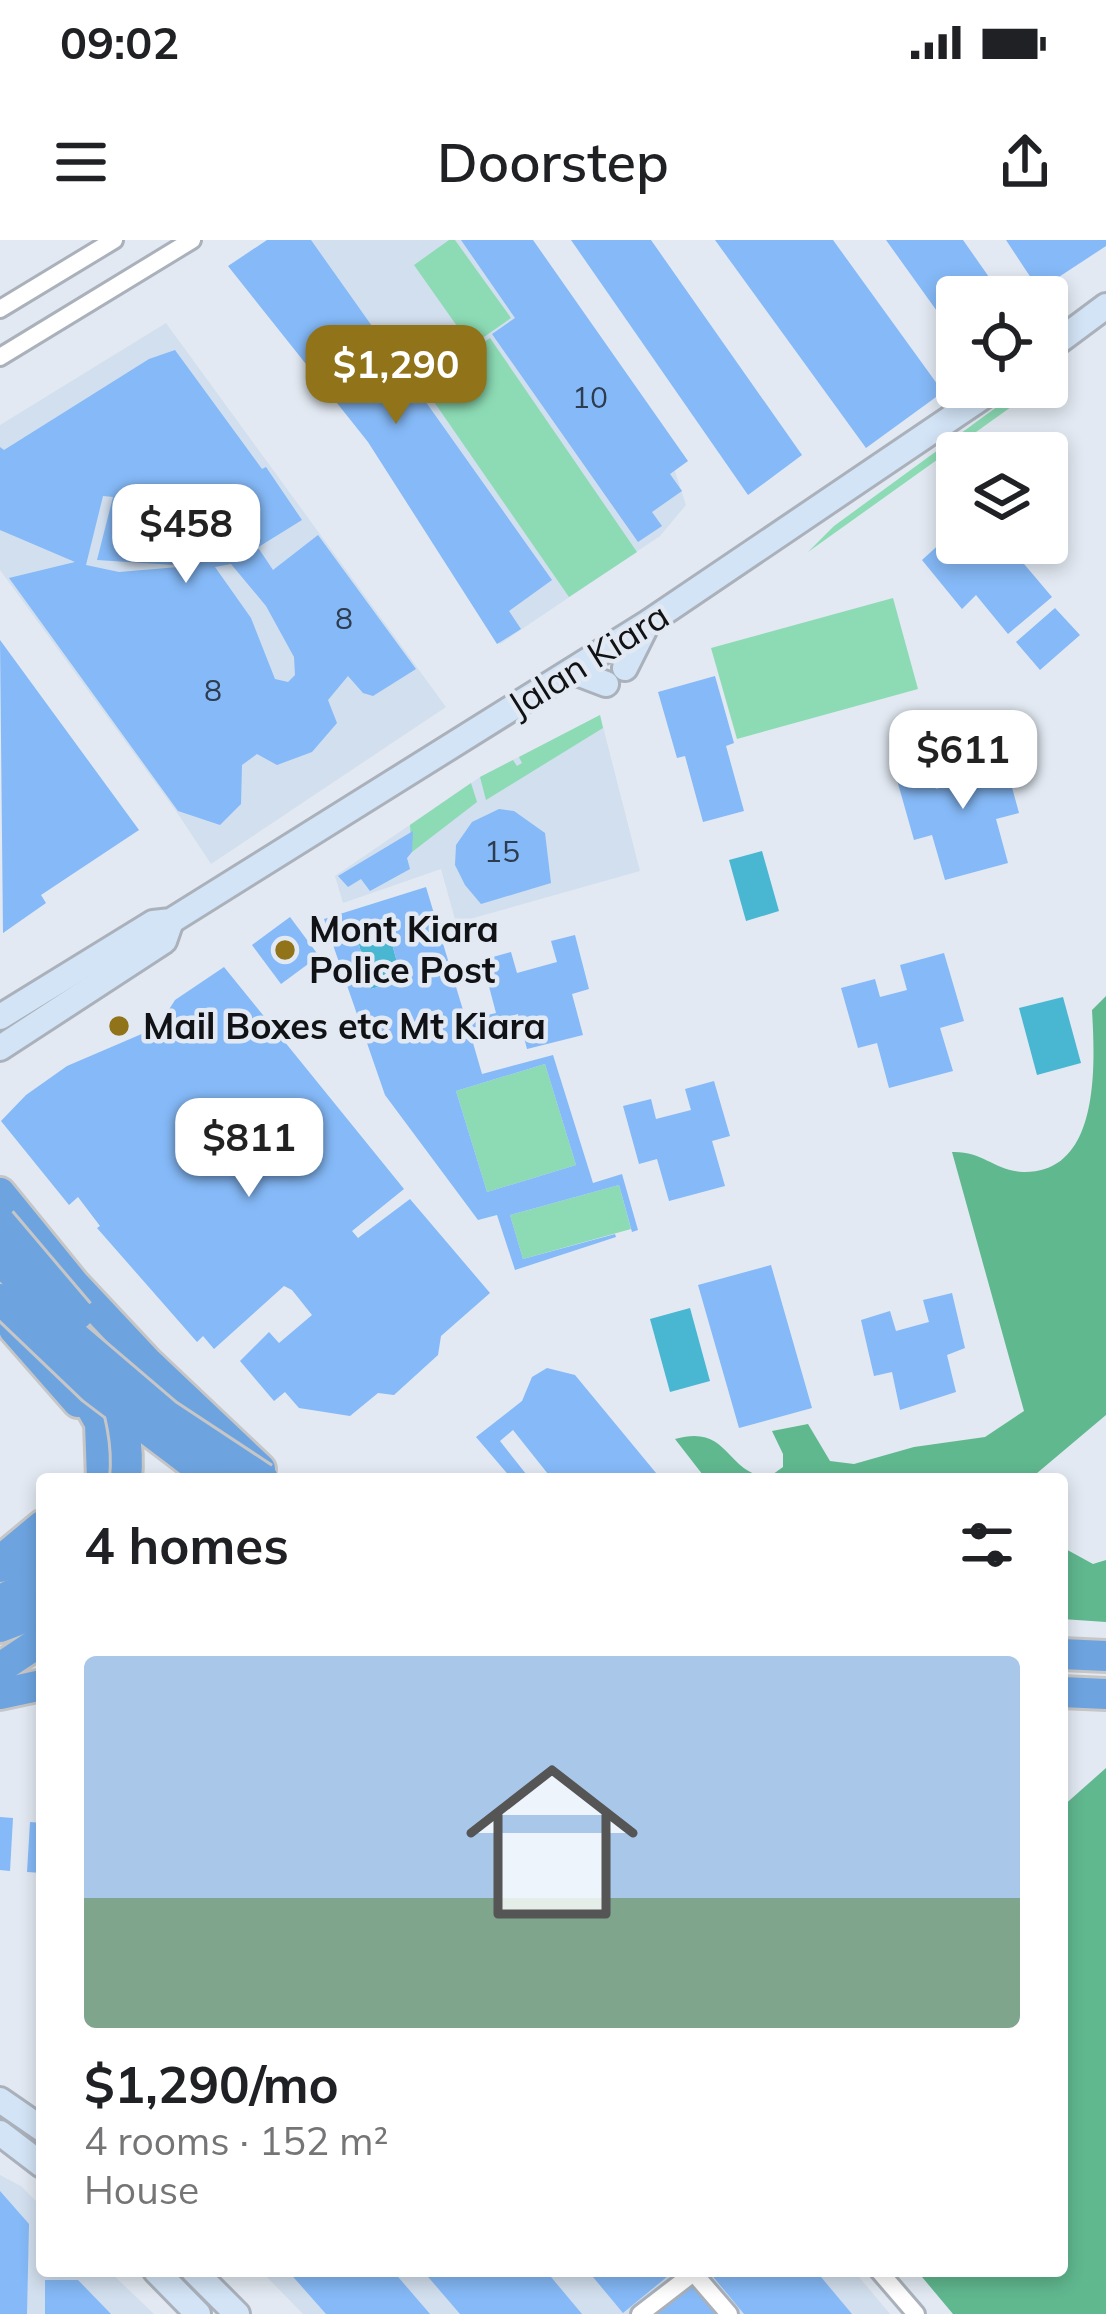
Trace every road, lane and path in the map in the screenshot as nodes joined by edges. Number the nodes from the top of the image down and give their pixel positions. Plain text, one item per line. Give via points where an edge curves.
1 (114, 240) edge
2 (192, 240) edge
3 (1106, 306) edge
4 (0, 309) edge
5 (1068, 334) edge
6 (0, 357) edge
7 (966, 408) edge
8 (648, 623) junction
9 (572, 670) junction
10 (171, 921) junction
11 (0, 1017) edge
12 (0, 1048) edge
13 (0, 1193) edge
14 (0, 1222) edge
15 (0, 1245) edge
16 (0, 1261) edge
17 (0, 1273) edge
18 (0, 1296) edge
19 (0, 1313) edge
20 (227, 1435) junction
21 (93, 1473) edge
22 (102, 1473) edge
23 (128, 1473) edge
24 (130, 1473) edge
25 (205, 1473) edge
26 (256, 1473) edge
27 (260, 1473) edge
28 (36, 1531) edge
29 (36, 1555) edge
30 (0, 1564) edge
31 (27, 1596) edge
32 (0, 1627) edge
33 (36, 1644) edge
34 (1068, 1654) edge
35 (1106, 1656) edge
36 (0, 1668) edge
37 (36, 1685) edge
38 (1068, 1692) edge
39 (0, 1694) edge
40 (1106, 1694) edge
41 (0, 2100) edge
42 (36, 2125) edge
43 (0, 2133) edge
44 (36, 2160) edge
45 (162, 2277) edge
46 (200, 2277) edge
47 (688, 2277) edge
48 (698, 2277) edge
49 (884, 2277) edge
50 (199, 2314) edge
51 (238, 2314) edge
52 (640, 2314) edge
53 (729, 2314) edge
54 (916, 2314) edge

1 - 4 street
2 - 6 street
3 - 5 main road
7 - 8 main road, Jalan Kiara
8 - 9 main road, Jalan Kiara
8 - 9 main road via 616,676
9 - 10 main road, Jalan Kiara
10 - 11 main road, Jalan Kiara via 153,923
10 - 12 main road, Jalan Kiara via 164,940
13 - 20 highway via 148,1363
14 - 23 highway, bridge via 99,1350 115,1390
15 - 20 highway via 107,1350
16 - 26 highway, bridge via 166,1415
17 - 24 highway via 135,1401 143,1437
18 - 22 highway, bridge via 82,1386 100,1423
18 - 25 highway, bridge via 93,1388
19 - 21 highway via 88,1415 98,1455
20 - 27 highway
28 - 30 highway
29 - 30 highway
31 - 32 highway
33 - 36 highway
34 - 35 highway
37 - 39 highway
38 - 40 highway
41 - 42 main road
43 - 44 main road
45 - 50 main road
46 - 51 main road
47 - 52 street
48 - 53 street
49 - 54 street

